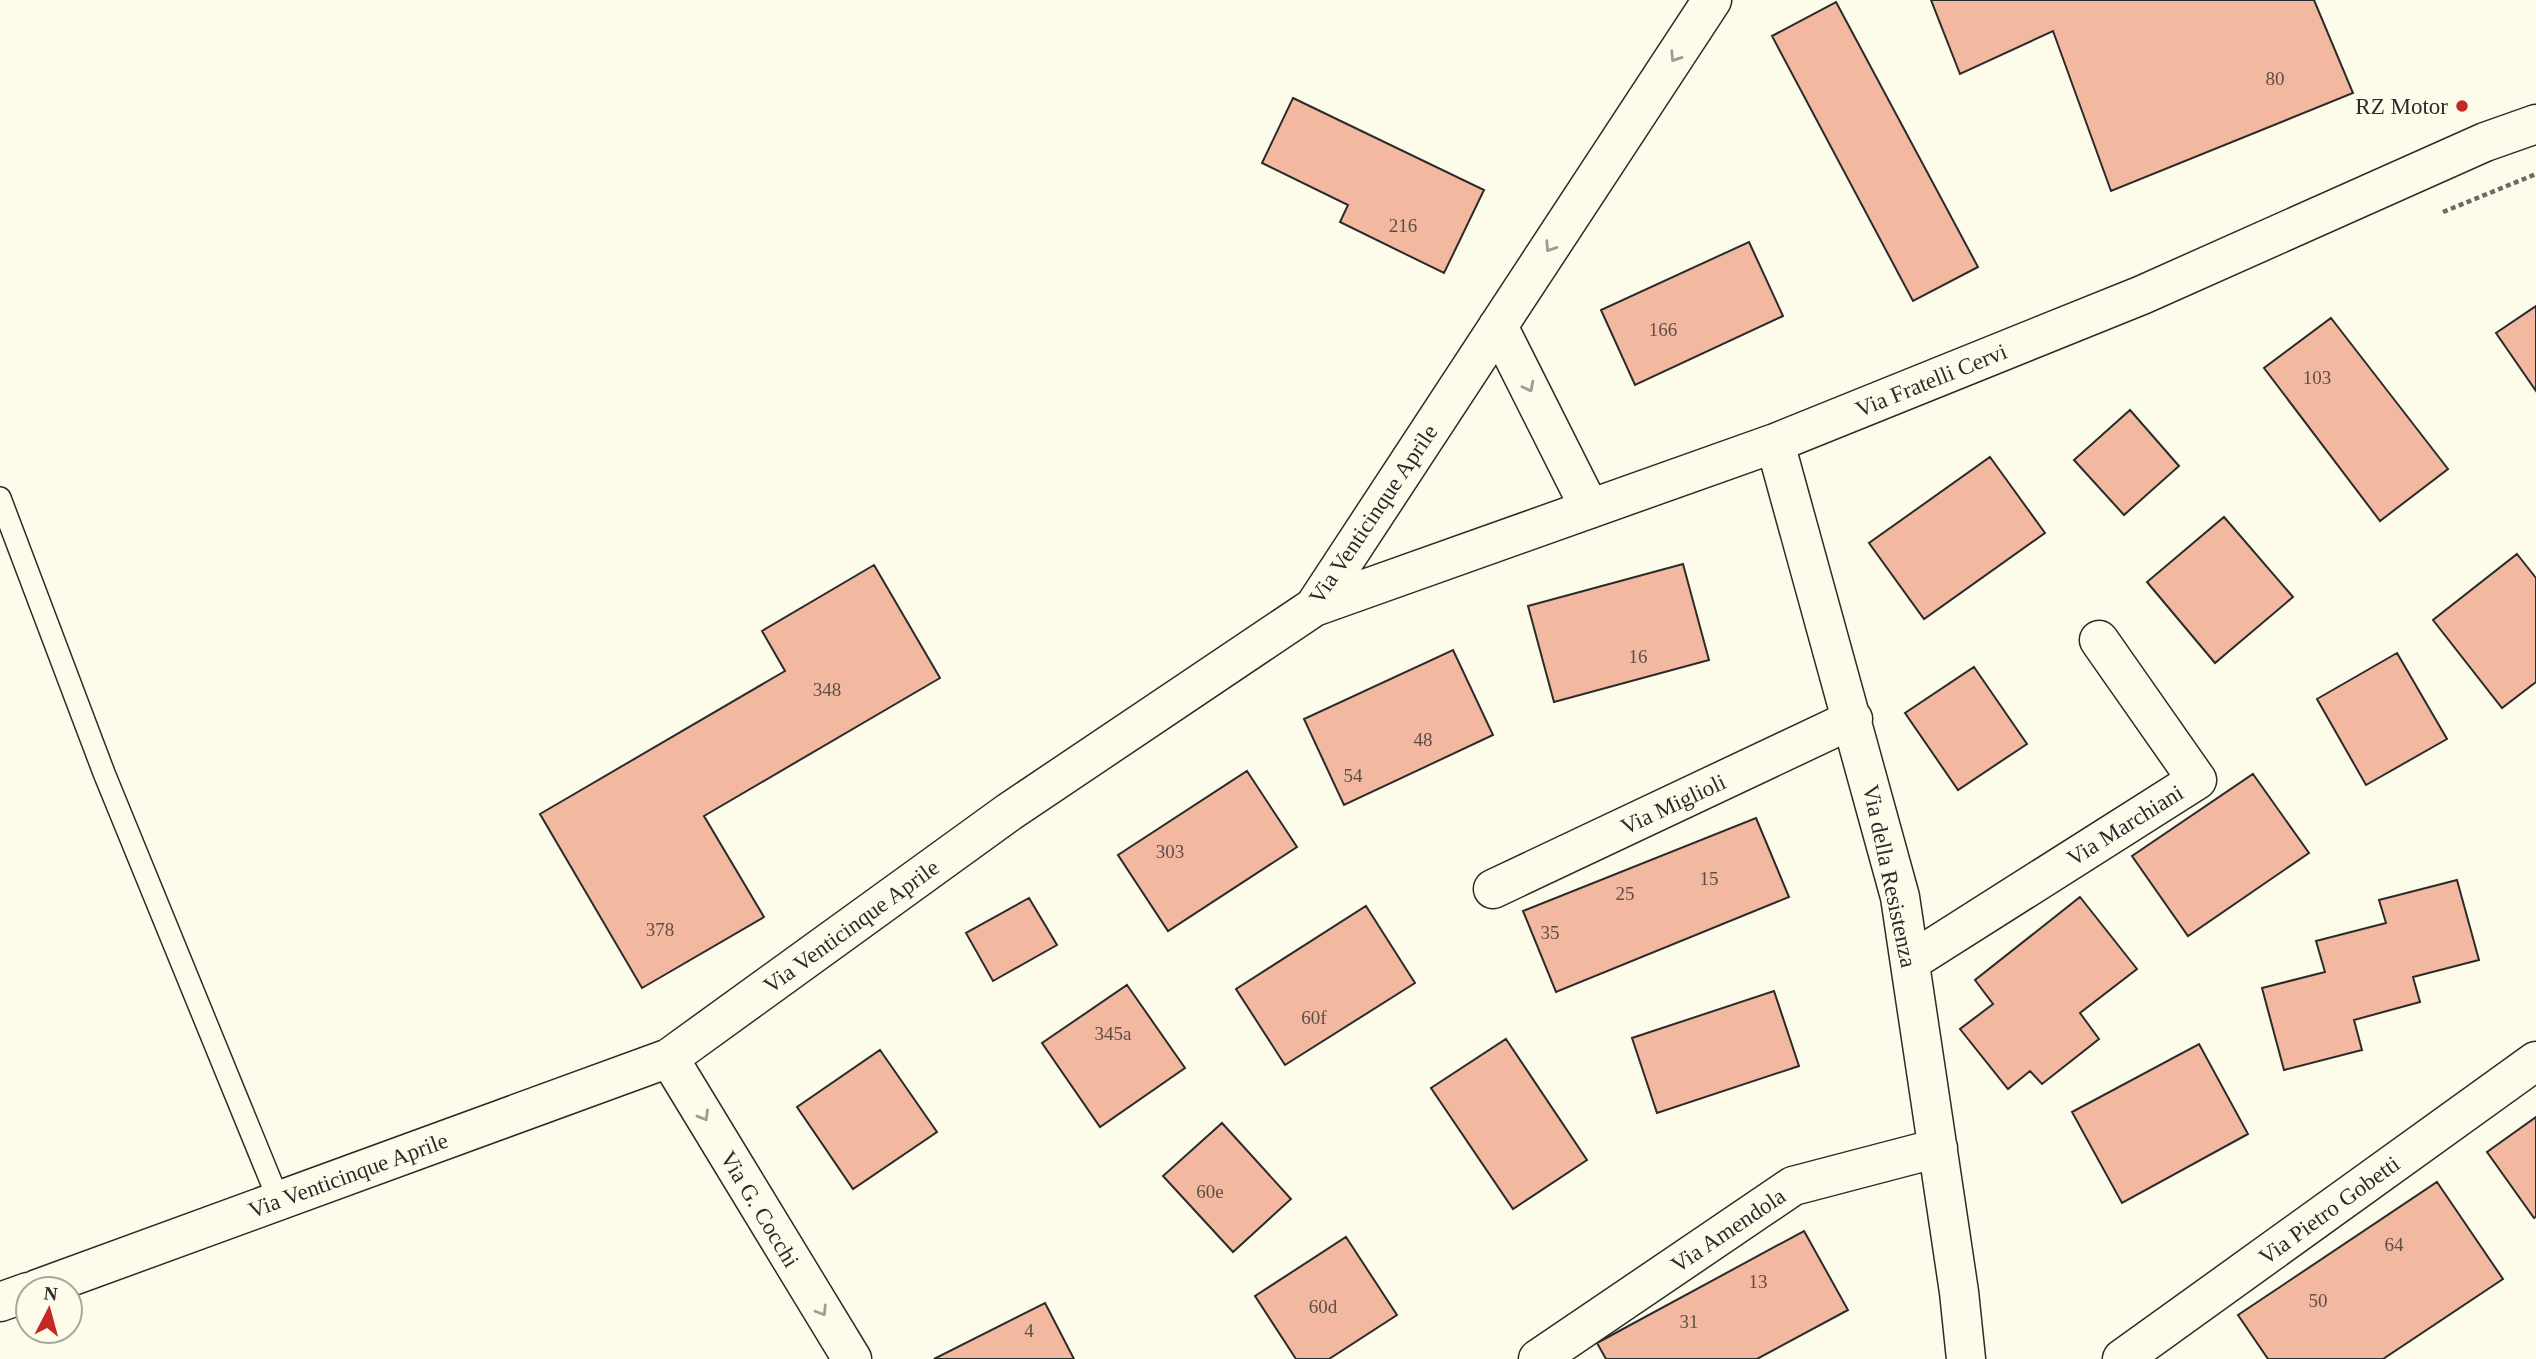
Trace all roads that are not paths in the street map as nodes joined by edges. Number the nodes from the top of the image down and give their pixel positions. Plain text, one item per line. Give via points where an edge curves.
1 (1712, 0) edge
2 (2536, 124) edge
3 (1498, 326) junction
4 (1775, 443) junction
5 (0, 498) edge
6 (1590, 509) junction
7 (1314, 607) junction
8 (2099, 640) dead end
9 (1853, 719) junction
10 (1493, 889) dead end
11 (1910, 962) junction
12 (669, 1058) junction
13 (2536, 1061) edge
14 (1938, 1148) junction
15 (279, 1201) junction
16 (76, 1275) edge
17 (852, 1359) edge
18 (1538, 1359) edge
19 (1966, 1359) edge
20 (2122, 1359) edge

1 -> 3 street, Via Venticinque Aprile
2 - 4 street, Via Fratelli Cervi via 2485,142 2142,295
3 -> 6 street
3 - 7 street, Via Venticinque Aprile
4 - 6 street, Via Fratelli Cervi
4 - 9 street, Via della Resistenza
5 - 15 lane via 104,773
6 - 7 street, Via Fratelli Cervi
7 - 12 street, Via Venticinque Aprile via 1009,812
8 - 11 street, Via Marchiani via 2197,780
9 - 10 street, Via Miglioli
9 - 11 street, Via della Resistenza via 1900,897
11 - 14 street, Via della Resistenza
12 - 15 street, Via Venticinque Aprile
12 -> 17 street, Via G. Cocchi
13 - 20 street, Via Pietro Gobetti
14 - 18 street, Via Amendola via 1793,1186
14 - 19 street, Via della Resistenza
15 - 16 street, Via Venticinque Aprile

